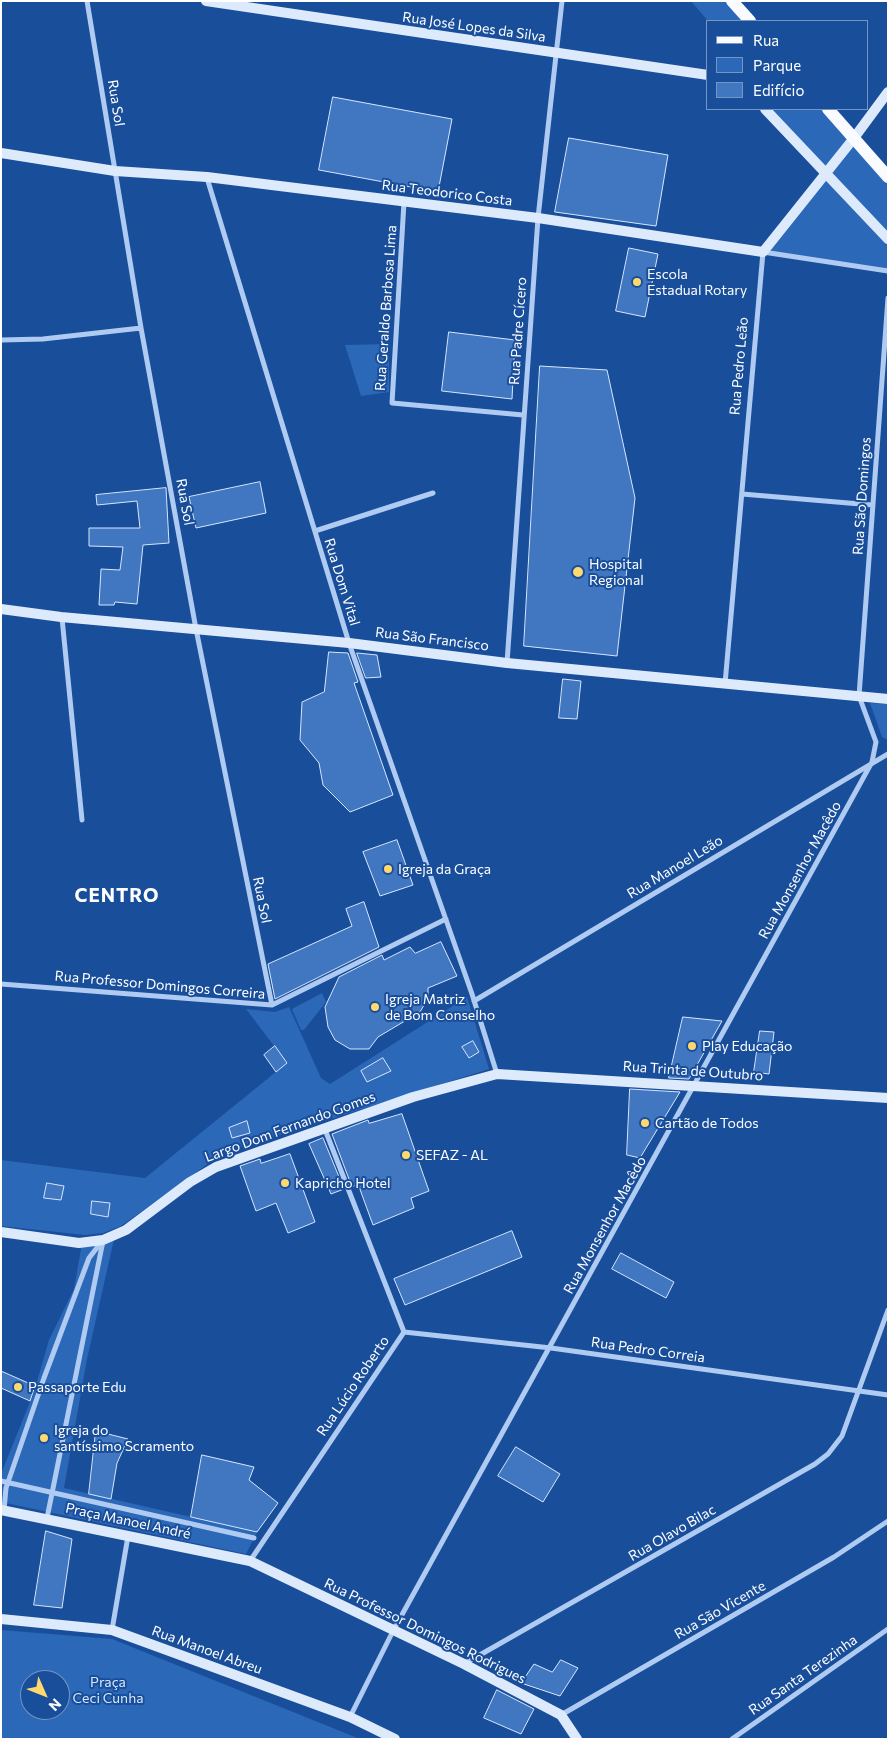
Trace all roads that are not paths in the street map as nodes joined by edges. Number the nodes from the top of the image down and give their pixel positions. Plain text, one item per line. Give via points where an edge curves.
1 (87, 1) edge
2 (206, 1) edge
3 (562, 1) edge
4 (732, 1) edge
5 (749, 20) edge
6 (557, 54) junction
7 (706, 75) edge
8 (888, 92) edge
9 (767, 110) edge
10 (829, 110) edge
11 (854, 138) junction
12 (1, 153) edge
13 (115, 171) junction
14 (826, 173) junction
15 (207, 177) junction
16 (888, 177) edge
17 (404, 202) junction
18 (538, 218) junction
19 (888, 239) edge
20 (762, 252) junction
21 (888, 271) edge
22 (888, 298) edge
23 (141, 328) junction
24 (1, 340) edge
25 (523, 414) junction
26 (433, 493) dead end
27 (742, 494) junction
28 (872, 506) junction
29 (315, 531) junction
30 (1, 609) edge
31 (62, 617) junction
32 (196, 629) junction
33 (349, 643) junction
34 (507, 663) junction
35 (725, 684) junction
36 (859, 696) junction
37 (888, 699) edge
38 (888, 754) edge
39 (872, 762) junction
40 (82, 820) dead end
41 (446, 919) junction
42 (1, 984) edge
43 (474, 1001) junction
44 (272, 1005) junction
45 (497, 1074) junction
46 (694, 1085) junction
47 (886, 1099) edge
48 (324, 1127) junction
49 (1, 1232) edge
50 (103, 1240) junction
51 (888, 1310) edge
52 (404, 1332) junction
53 (551, 1348) junction
54 (857, 1391) junction
55 (888, 1395) edge
56 (1, 1481) edge
57 (8, 1483) junction
58 (52, 1492) junction
59 (2, 1510) edge
60 (47, 1518) junction
61 (888, 1522) edge
62 (128, 1536) junction
63 (254, 1538) dead end
64 (250, 1560) junction
65 (1, 1619) edge
66 (888, 1629) edge
67 (112, 1630) junction
68 (394, 1630) junction
69 (464, 1664) junction
70 (561, 1715) junction
71 (350, 1717) junction
72 (395, 1739) edge
73 (577, 1739) edge
74 (732, 1739) edge

1 - 13 street, Rua Sol
2 - 6 street, Rua José Lopes da Silva
3 - 6 street, Rua Padre Cícero
4 - 5 main road
6 - 7 street, Rua José Lopes da Silva
6 - 18 street, Rua Padre Cícero
8 - 11 street
9 - 14 street
10 - 11 main road
11 - 14 street
11 - 16 main road
12 - 13 street, Rua Teodorico Costa
13 - 15 street, Rua Teodorico Costa
13 - 23 street, Rua Sol
14 - 19 street
14 - 20 street
15 - 17 street, Rua Teodorico Costa
15 - 29 street, Rua Dom Vital
17 - 18 street, Rua Teodorico Costa
17 - 25 street, Rua Geraldo Barbosa Lima via 392,403
18 - 20 street, Rua Teodorico Costa
18 - 25 street, Rua Padre Cícero
20 - 21 street, Rua Teodorico Costa
20 - 27 street, Rua Pedro Leão
22 - 28 street, Rua São Domingos
23 - 24 street via 43,339
23 - 32 street, Rua Sol
25 - 34 street, Rua Padre Cícero
26 - 29 street
27 - 28 street
27 - 35 street, Rua Pedro Leão
28 - 36 street, Rua São Domingos
29 - 33 street, Rua Dom Vital
30 - 31 street, Rua São Francisco
31 - 32 street, Rua São Francisco
31 - 40 street
32 - 33 street, Rua São Francisco
32 - 44 street, Rua Sol
33 - 34 street, Rua São Francisco
33 - 41 street, Rua Dom Vital
34 - 35 street, Rua São Francisco
35 - 36 street, Rua São Francisco
36 - 37 street, Rua São Francisco
36 - 39 street, Rua Monsenhor Macêdo via 876,742
38 - 39 street, Rua Manoel Leão
39 - 43 street, Rua Manoel Leão
39 - 46 street, Rua Monsenhor Macêdo
41 - 43 street, Rua Dom Vital
41 - 44 street, Rua Professor Domingos Correira
42 - 44 street, Rua Professor Domingos Correira
43 - 45 street, Rua Dom Vital
45 - 46 street, Rua Trinta de Outubro
45 - 48 street, Largo Dom Fernando Gomes via 413,1097
46 - 47 street, Rua Trinta de Outubro
46 - 53 street, Rua Monsenhor Macêdo
48 - 50 street, Largo Dom Fernando Gomes via 216,1167 190,1182 126,1230
48 - 52 street, Rua Lúcio Roberto
49 - 50 street, Largo Dom Fernando Gomes via 78,1243
50 - 57 street via 89,1258
50 - 58 street
51 - 54 street, Rua Olavo Bilac
52 - 53 street, Rua Pedro Correia
52 - 64 street, Rua Lúcio Roberto
53 - 54 street, Rua Pedro Correia
53 - 68 street, Rua Monsenhor Macêdo
54 - 55 street, Rua Pedro Correia
54 - 69 street, Rua Olavo Bilac via 842,1436 815,1464
56 - 57 street
57 - 58 street
57 - 59 street
58 - 60 street
58 - 63 street
59 - 60 street, Praça Manoel André
60 - 62 street, Praça Manoel André
61 - 70 street, Rua São Vicente via 834,1557
62 - 64 street, Praça Manoel André
62 - 67 street
64 - 68 street, Rua Professor Domingos Rodrigues
65 - 67 street, Rua Manoel Abreu
66 - 74 street, Rua Santa Terezinha
67 - 71 street, Rua Manoel Abreu
68 - 69 street, Rua Professor Domingos Rodrigues
68 - 71 street, Rua Monsenhor Macêdo
69 - 70 street, Rua Professor Domingos Rodrigues
70 - 73 street, Rua Professor Domingos Rodrigues
71 - 72 street, Rua Manoel Abreu

